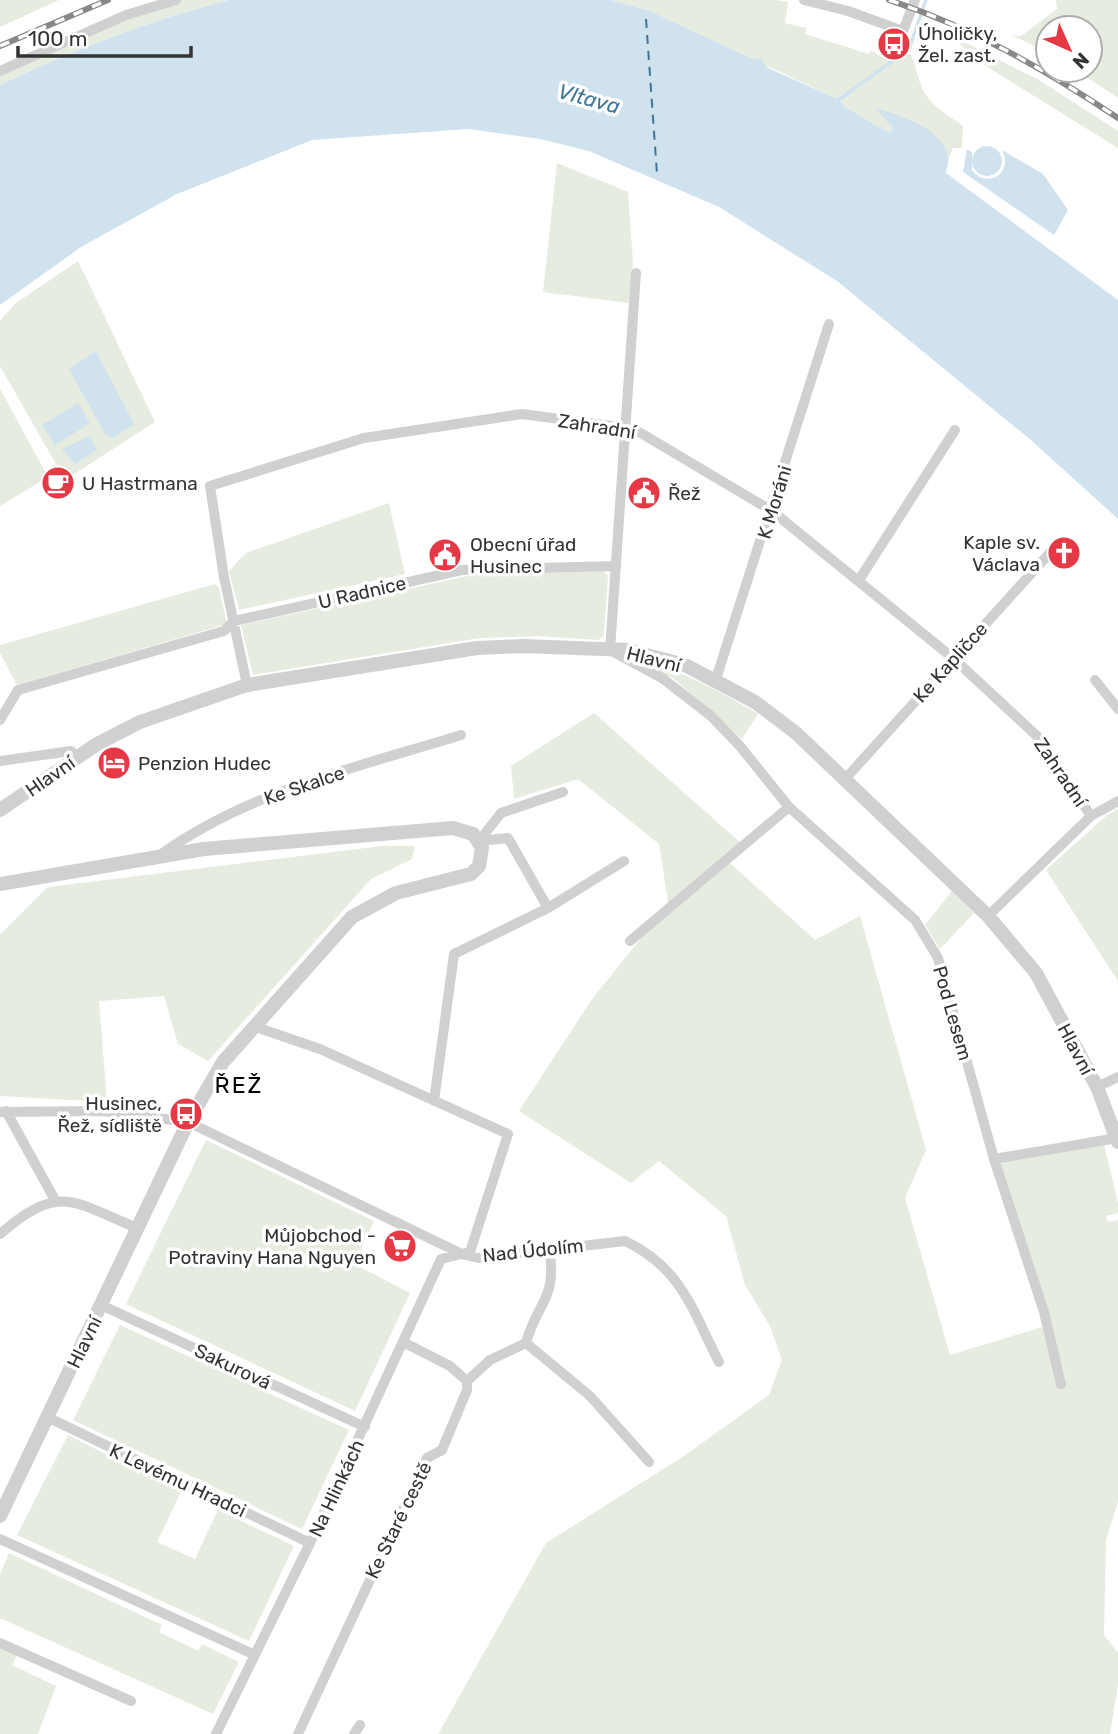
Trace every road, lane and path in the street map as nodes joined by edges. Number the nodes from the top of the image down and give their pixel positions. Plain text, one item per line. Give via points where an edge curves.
1 (176, 0) edge
2 (804, 0) edge
3 (915, 0) edge
4 (0, 71) edge
5 (636, 273) dead end
6 (829, 324) dead end
7 (625, 429) junction
8 (955, 430) dead end
9 (772, 512) junction
10 (1056, 546) dead end
11 (616, 566) junction
12 (859, 580) junction
13 (234, 621) junction
14 (610, 650) junction
15 (953, 658) junction
16 (716, 679) junction
17 (1095, 681) dead end
18 (247, 685) junction
19 (1118, 709) edge
20 (0, 720) edge
21 (461, 735) dead end
22 (76, 758) junction
23 (0, 761) edge
24 (846, 778) junction
25 (563, 792) dead end
26 (1118, 801) edge
27 (789, 807) junction
28 (0, 810) edge
29 (1091, 816) junction
30 (479, 841) junction
31 (157, 857) junction
32 (624, 860) dead end
33 (0, 884) edge
34 (548, 908) junction
35 (988, 916) junction
36 (630, 941) dead end
37 (253, 1026) junction
38 (1118, 1077) edge
39 (1097, 1087) junction
40 (434, 1101) junction
41 (3, 1112) edge
42 (188, 1122) junction
43 (1118, 1140) edge
44 (994, 1159) junction
45 (55, 1199) junction
46 (137, 1228) junction
47 (0, 1234) edge
48 (549, 1249) junction
49 (462, 1254) junction
50 (101, 1305) junction
51 (403, 1342) junction
52 (526, 1343) junction
53 (719, 1362) dead end
54 (467, 1381) junction
55 (1061, 1384) dead end
56 (47, 1417) junction
57 (365, 1427) junction
58 (649, 1462) dead end
59 (0, 1516) edge
60 (0, 1539) edge
61 (310, 1543) junction
62 (0, 1643) edge
63 (255, 1655) junction
64 (131, 1701) dead end
65 (216, 1734) edge
66 (298, 1734) edge

1 - 4 street via 126,15
2 - 3 street via 903,32
5 - 7 street
6 - 9 street, K Moráni
7 - 9 street, Zahradní via 645,434
7 - 11 street
7 - 13 street, Zahradní via 522,414 364,438 210,486
8 - 12 street
9 - 12 street, Zahradní
9 - 16 street, K Moráni
10 - 15 street, Ke Kapličce
11 - 13 street, U Radnice via 462,570
11 - 14 street
12 - 15 street, Zahradní
13 - 18 street, Zahradní
13 - 20 street, U Radnice via 224,631 18,690
14 - 16 street, Hlavní via 628,650 685,665
14 - 18 street, Hlavní via 477,648
14 - 27 street, Pod Lesem via 662,677 711,716
15 - 24 street, Ke Kapličce
15 - 29 street, Zahradní via 1037,736
16 - 24 street, Hlavní via 796,733
17 - 19 street
18 - 22 street, Hlavní via 140,722
21 - 31 street, Ke Skalce via 274,794 198,828
22 - 23 street via 71,751 53,751
22 - 28 street, Hlavní
24 - 35 street, Hlavní
25 - 30 street via 501,813
26 - 29 street
27 - 36 street
27 - 44 street, Pod Lesem via 915,920 938,958
29 - 35 street
30 - 31 street via 473,834 453,828
30 - 34 street via 508,838
30 - 37 street, Hlavní via 483,856 471,874 396,893 352,918
31 - 33 street
32 - 34 street
34 - 40 street via 454,954
35 - 39 street, Hlavní via 1036,973
37 - 40 street via 320,1049
37 - 42 street, Hlavní via 223,1062
38 - 39 street
39 - 43 street, Hlavní
40 - 49 street via 508,1134 471,1252
41 - 42 street, Nad Údolím via 102,1111
41 - 45 street
42 - 46 street, Hlavní
42 - 49 street, Nad Údolím
43 - 44 street
44 - 55 street, Pod Lesem via 1044,1312
45 - 46 street
45 - 47 street via 32,1209
46 - 50 street, Hlavní
48 - 49 street, Nad Údolím via 478,1258
48 - 52 street via 552,1290
48 - 53 street, Nad Údolím via 625,1241 642,1249 671,1272
49 - 51 street, Na Hlinkách via 441,1259
50 - 56 street, Hlavní
50 - 57 street, Sakurová
51 - 54 street via 450,1366
51 - 57 street, Na Hlinkách
52 - 54 street via 490,1360
52 - 58 street via 590,1396
54 - 66 street, Ke Staré cestě via 464,1401 446,1443 427,1458
56 - 59 street, Hlavní
56 - 61 street, K Levému Hradci
57 - 61 street, Na Hlinkách
60 - 63 street
61 - 63 street, Na Hlinkách
62 - 64 street
63 - 65 street, Na Hlinkách

